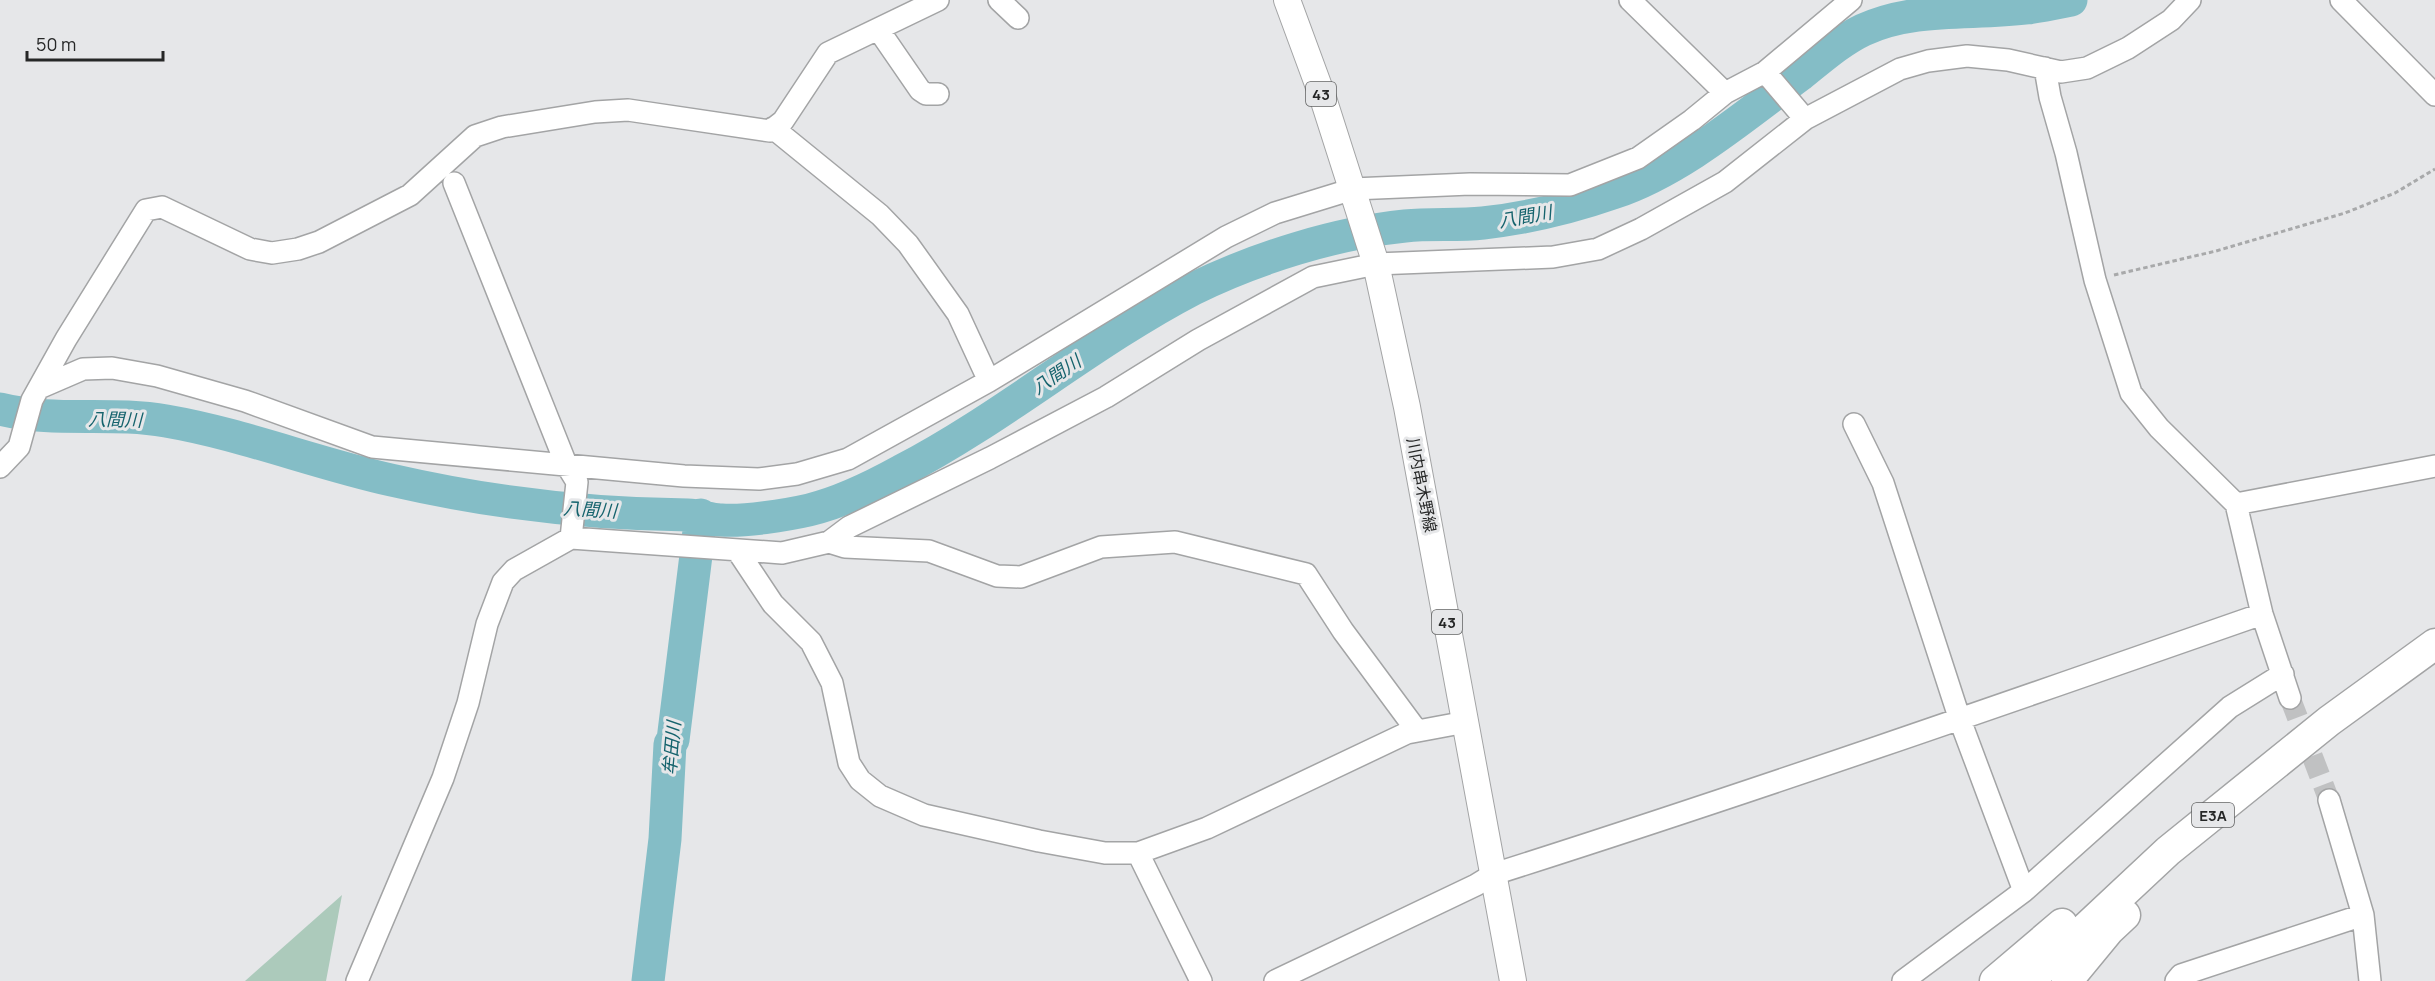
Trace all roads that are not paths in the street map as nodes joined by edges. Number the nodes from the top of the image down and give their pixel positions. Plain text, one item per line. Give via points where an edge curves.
1 (938, 0) edge
2 (999, 0) edge
3 (1287, 0) edge
4 (1630, 0) edge
5 (1851, 0) edge
6 (2190, 0) edge
7 (2341, 0) edge
8 (1018, 18) dead end
9 (878, 29) junction
10 (2046, 68) junction
11 (1765, 72) junction
12 (1725, 93) junction
13 (938, 94) dead end
14 (2435, 95) edge
15 (1805, 119) junction
16 (773, 128) junction
17 (454, 183) dead end
18 (1353, 189) junction
19 (1376, 264) junction
20 (989, 381) junction
21 (36, 394) junction
22 (1854, 424) dead end
23 (0, 467) edge
24 (2434, 469) edge
25 (572, 473) junction
26 (2236, 504) junction
27 (572, 533) junction
28 (829, 542) junction
29 (737, 550) junction
30 (2262, 614) junction
31 (2435, 644) edge
32 (2283, 674) junction
33 (2290, 698) tunnel mouth
34 (1960, 720) junction
35 (2329, 721) junction
36 (1466, 722) junction
37 (1417, 730) junction
38 (2329, 800) tunnel mouth
39 (1138, 853) junction
40 (1494, 874) junction
41 (2024, 891) junction
42 (2362, 915) junction
43 (357, 981) edge
44 (1201, 981) edge
45 (1275, 981) edge
46 (1513, 981) edge
47 (1903, 981) edge
48 (1995, 981) edge
49 (2029, 981) edge
50 (2067, 981) edge
51 (2176, 981) edge
52 (2370, 981) edge

1 - 9 street
2 - 8 street
3 - 18 main road, 川内串木野線 / 43
4 - 12 street
5 - 11 street
6 - 10 street via 2171,20 2087,68 2061,72
7 - 14 street
9 - 13 street via 920,90
9 - 16 street via 828,53 783,121
10 - 15 street via 1966,56 1928,61 1900,69
10 - 26 street via 2049,97 2095,280 2131,393 2159,428
11 - 12 street
11 - 15 street
12 - 18 street via 1638,159 1570,185
15 - 19 street via 1725,182 1598,249 1552,257
16 - 20 street via 880,215 908,244 958,314
16 - 21 street via 770,131 628,110 502,127 476,136 410,195 319,242 272,253 250,249 162,207 146,210
17 - 25 street
18 - 19 main road, 川内串木野線 / 43
18 - 20 street via 1275,213 1226,237
19 - 28 street via 1313,277 1198,340 1106,397 849,527
19 - 36 main road, 川内串木野線 / 43
20 - 25 street via 849,459 797,474 759,479
21 - 23 street via 19,447
21 - 25 street via 84,369 112,368 157,376 245,401 372,447
22 - 34 street via 1883,483
24 - 26 street
25 - 27 street
26 - 30 street
27 - 29 street
27 - 43 street via 514,570 503,582 442,778
28 - 29 street via 782,553
28 - 37 street via 845,547 929,551 997,576 1021,577 1101,547 1175,542 1306,574
29 - 39 street via 773,604 811,642 832,683 849,763 860,780 880,796 924,815 1028,839 1105,853
30 - 32 street
30 - 34 street
31 - 35 highway, E3A
32 - 33 street
32 - 41 street via 2230,707
34 - 40 street
34 - 41 street
35 - 48 highway via 2234,782
35 - 49 highway, E3A via 2168,851
35 - 50 highway via 2109,930
36 - 37 street
36 - 40 main road, 川内串木野線 / 43
37 - 39 street via 1207,828
38 - 42 street
39 - 44 street
40 - 45 street
40 - 46 main road, 川内串木野線 / 43
41 - 47 street
42 - 51 street via 2181,975
42 - 52 street

